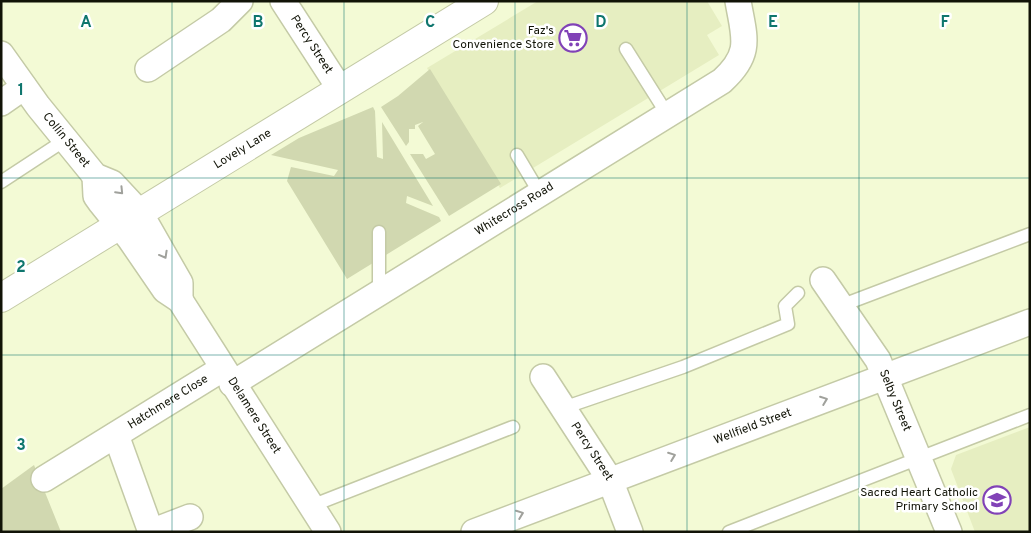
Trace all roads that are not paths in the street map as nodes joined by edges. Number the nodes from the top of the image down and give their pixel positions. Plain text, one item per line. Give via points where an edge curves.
1 (240, 1) edge
2 (283, 1) edge
3 (484, 1) edge
4 (738, 1) edge
5 (626, 49) dead end
6 (1, 54) edge
7 (148, 69) dead end
8 (24, 87) junction
9 (340, 89) junction
10 (1, 103) edge
11 (667, 114) junction
12 (65, 140) junction
13 (517, 155) dead end
14 (1, 182) edge
15 (539, 192) junction
16 (130, 219) junction
17 (379, 232) dead end
18 (1030, 234) edge
19 (822, 280) dead end
20 (379, 292) junction
21 (798, 293) dead end
22 (1, 298) edge
23 (840, 306) junction
24 (1030, 322) edge
25 (227, 376) junction
26 (885, 376) junction
27 (543, 377) dead end
28 (563, 408) junction
29 (1030, 414) edge
30 (513, 427) dead end
31 (116, 435) junction
32 (918, 459) junction
33 (44, 479) dead end
34 (610, 480) junction
35 (311, 506) junction
36 (190, 517) dead end
37 (947, 531) edge
38 (151, 532) edge
39 (328, 532) edge
40 (474, 532) edge
41 (630, 532) edge
42 (730, 532) edge

1 - 7 street via 221,20
2 - 9 street, Percy Street
3 - 9 street, Lovely Lane
4 - 11 street, Whitecross Road via 745,39 739,62 722,81
5 - 11 lane
6 - 8 street, Collin Street
8 - 10 street
8 - 12 street, Collin Street
9 - 16 street, Lovely Lane
11 - 15 street, Whitecross Road
12 - 14 lane
12 - 16 street, Collin Street via 95,176 112,184
13 - 15 lane
15 - 20 street, Whitecross Road
16 - 22 street, Lovely Lane
16 - 25 street, Delamere Street via 180,283 180,300
17 - 20 lane
18 - 23 lane
19 - 23 street, Selby Street
20 - 25 street, Whitecross Road
21 - 28 lane via 785,306 788,324 684,367
23 - 26 street, Selby Street via 878,360
24 - 26 street, Wellfield Street
25 - 31 street, Hatchmere Close
25 - 35 street, Delamere Street
26 - 32 street, Selby Street
34 -> 26 street, Wellfield Street
27 - 28 street, Percy Street
28 - 34 street, Percy Street
29 - 32 lane
30 - 35 lane
31 - 33 street, Hatchmere Close
31 - 38 street, Hatchmere Close
32 - 37 street, Selby Street
32 - 42 lane
40 -> 34 street, Wellfield Street
34 - 41 street, Percy Street
35 - 39 street, Delamere Street
36 - 38 street, Hatchmere Close

